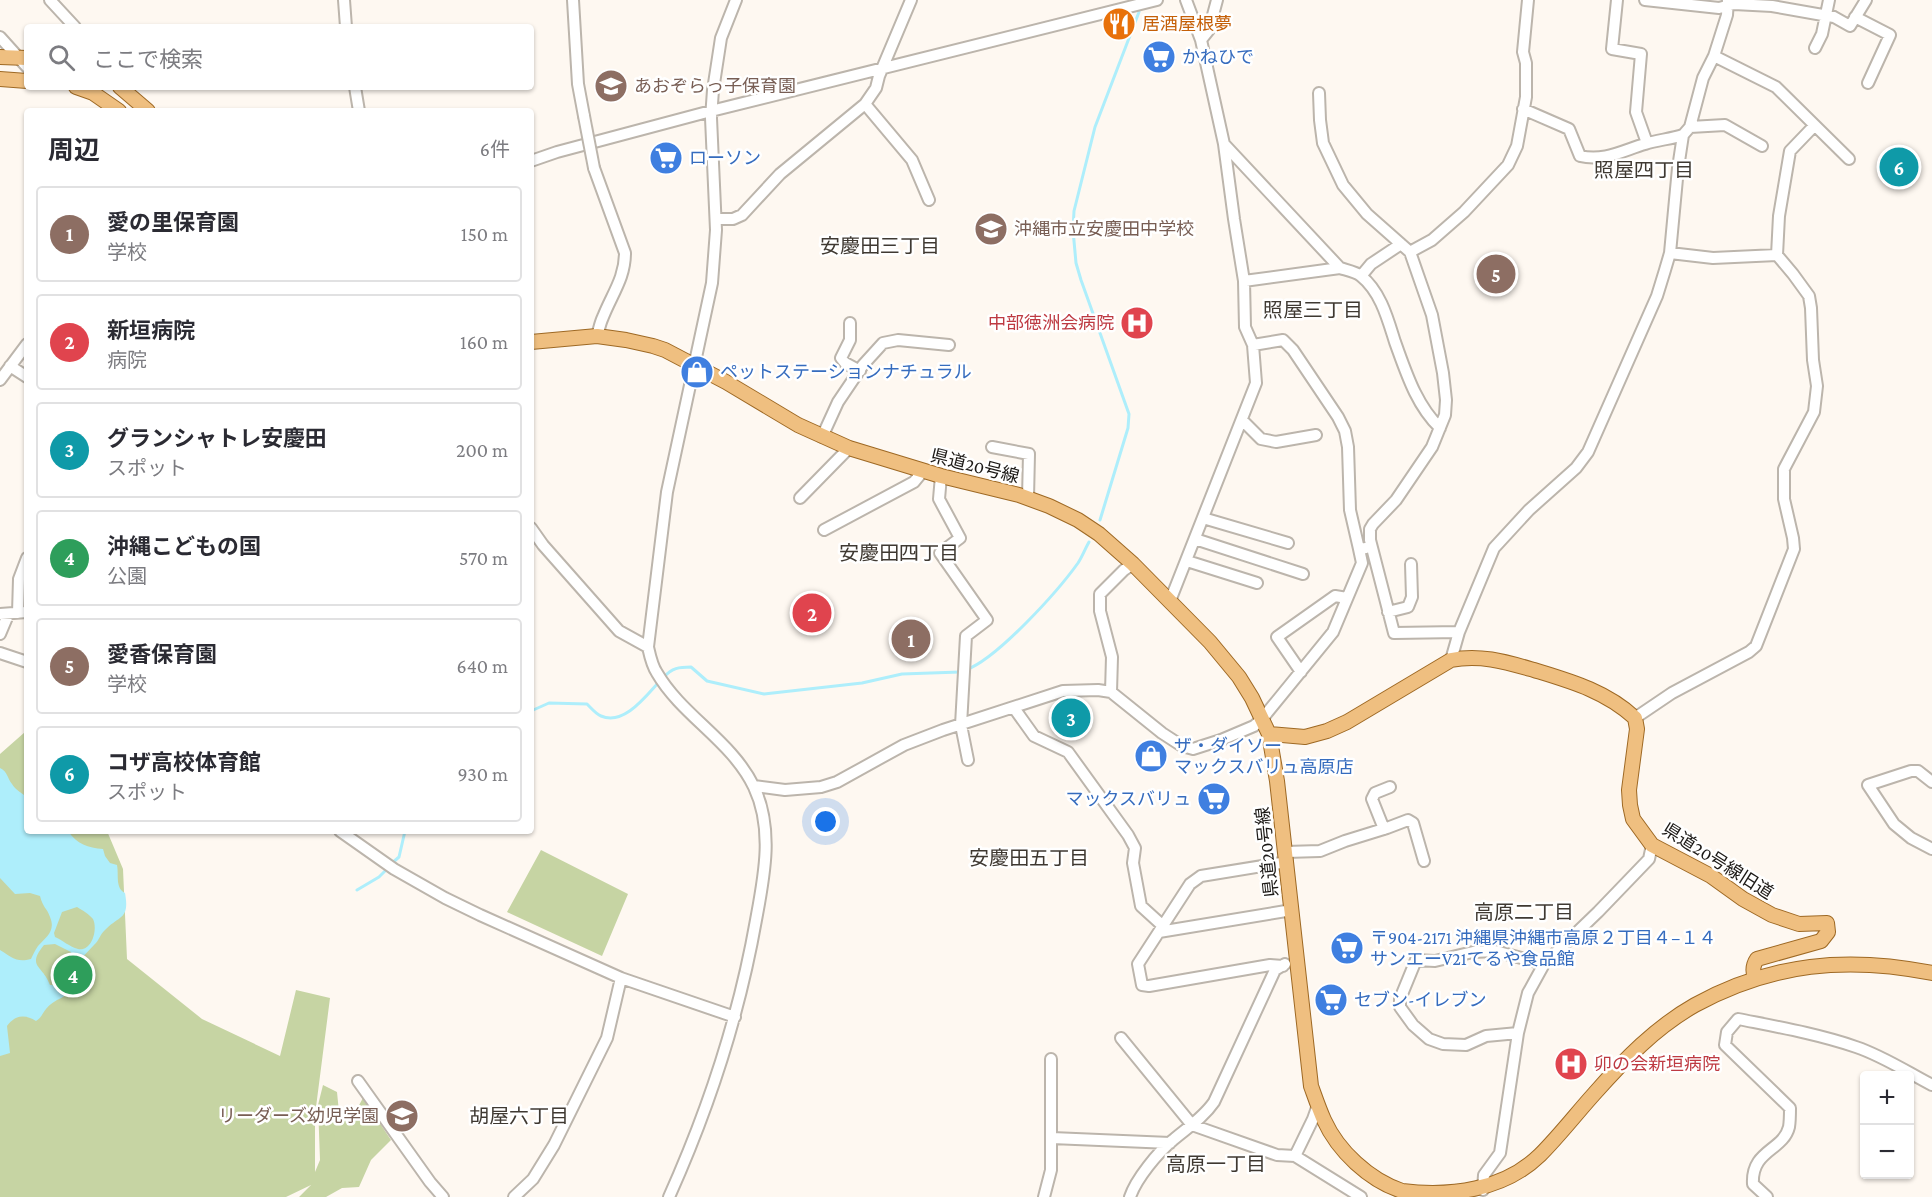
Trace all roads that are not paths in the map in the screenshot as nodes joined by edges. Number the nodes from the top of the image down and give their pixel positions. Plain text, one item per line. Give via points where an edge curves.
1 (50, 0) edge
2 (344, 0) edge
3 (573, 0) edge
4 (736, 0) edge
5 (1157, 0) edge
6 (1186, 0) edge
7 (1217, 0) edge
8 (1528, 0) edge
9 (1617, 0) edge
10 (1644, 0) edge
11 (1829, 0) edge
12 (1866, 0) edge
13 (909, 1) edge
14 (1728, 3) edge
15 (1826, 15) junction
16 (1855, 17) junction
17 (72, 24) edge
18 (346, 24) edge
19 (0, 37) edge
20 (1201, 40) junction
21 (1815, 48) dead end
22 (1714, 56) junction
23 (0, 57) edge
24 (24, 61) edge
25 (883, 68) junction
26 (0, 79) edge
27 (24, 81) edge
28 (1868, 82) dead end
29 (84, 90) edge
30 (124, 90) edge
31 (355, 90) edge
32 (1319, 93) dead end
33 (865, 104) junction
34 (115, 108) edge
35 (144, 108) edge
36 (358, 108) edge
37 (1523, 109) junction
38 (711, 111) junction
39 (1814, 126) junction
40 (1687, 131) junction
41 (1647, 143) junction
42 (1224, 144) junction
43 (1762, 146) dead end
44 (1848, 159) dead end
45 (534, 160) edge
46 (929, 200) dead end
47 (716, 219) junction
48 (1406, 248) junction
49 (1670, 253) junction
50 (1777, 255) junction
51 (1340, 268) junction
52 (1361, 276) junction
53 (1244, 281) junction
54 (850, 323) dead end
55 (597, 336) junction
56 (534, 342) edge
57 (950, 345) dead end
58 (1253, 345) junction
59 (24, 348) edge
60 (10, 366) junction
61 (694, 366) junction
62 (860, 371) junction
63 (24, 375) edge
64 (0, 380) edge
65 (1242, 420) junction
66 (1440, 428) junction
67 (1316, 435) dead end
68 (822, 437) junction
69 (992, 447) dead end
70 (849, 448) junction
71 (923, 471) junction
72 (941, 476) junction
73 (800, 498) dead end
74 (1028, 498) junction
75 (1203, 518) junction
76 (824, 530) dead end
77 (534, 532) edge
78 (1196, 539) junction
79 (1288, 543) dead end
80 (1373, 547) junction
81 (1359, 549) junction
82 (1187, 561) junction
83 (1133, 564) junction
84 (1411, 564) dead end
85 (24, 566) edge
86 (1303, 574) dead end
87 (1257, 584) dead end
88 (1347, 597) junction
89 (1170, 601) junction
90 (1388, 612) junction
91 (13, 614) edge
92 (1459, 632) junction
93 (0, 634) edge
94 (648, 647) junction
95 (0, 653) edge
96 (1451, 660) junction
97 (24, 662) edge
98 (1300, 672) junction
99 (1111, 692) junction
100 (1014, 708) junction
101 (1635, 718) junction
102 (1262, 719) junction
103 (961, 725) junction
104 (1269, 734) junction
105 (968, 760) dead end
106 (1932, 782) edge
107 (754, 786) junction
108 (1390, 787) dead end
109 (1384, 829) junction
110 (344, 834) edge
111 (1652, 845) junction
112 (1932, 849) edge
113 (1286, 857) junction
114 (1424, 861) dead end
115 (1292, 910) junction
116 (1161, 929) junction
117 (1297, 960) junction
118 (1544, 964) junction
119 (1283, 966) junction
120 (1932, 973) edge
121 (621, 978) junction
122 (1755, 978) junction
123 (735, 1017) junction
124 (1518, 1033) junction
125 (1121, 1038) dead end
126 (1051, 1059) dead end
127 (358, 1081) dead end
128 (1932, 1085) edge
129 (1318, 1105) junction
130 (1192, 1125) junction
131 (1052, 1138) junction
132 (1170, 1143) junction
133 (1295, 1156) junction
134 (1483, 1190) junction
135 (1461, 1196) edge
136 (443, 1197) edge
137 (514, 1197) edge
138 (669, 1197) edge
139 (1044, 1197) edge
140 (1130, 1197) edge
141 (1361, 1197) edge
142 (1767, 1197) edge

1 - 17 street
2 - 18 street
3 - 55 street, bridge via 578,84 594,168 625,253 621,280
4 - 38 street via 721,39
5 - 25 street
6 - 20 street
7 - 20 street via 1209,30
8 - 37 street
9 - 41 street via 1612,49 1641,54 1636,112
10 - 14 street via 1719,8
11 - 15 street
12 - 16 street
13 - 25 street
14 - 15 street
14 - 22 street
15 - 16 street via 1850,26
15 - 21 street
16 - 28 street via 1890,35
19 - 24 street
20 - 42 street
22 - 39 street via 1776,87
22 - 40 street
23 - 24 main road
25 - 33 street
25 - 38 street
26 - 27 main road
29 - 34 main road
30 - 35 main road
31 - 36 street
32 - 48 street via 1323,143 1343,185 1367,214
33 - 46 street via 912,160
33 - 47 street via 780,174 742,215
37 - 41 street via 1569,129 1580,156 1603,157
37 - 48 street via 1517,146 1508,165 1432,240
38 - 45 street
38 - 47 street
39 - 44 street
39 - 50 street via 1790,151
40 - 41 street
40 - 43 street via 1725,125
40 - 49 street via 1678,168
42 - 51 street
42 - 53 street
47 - 61 street via 712,283
48 - 52 street via 1371,264
48 - 66 street via 1432,315 1443,373 1446,400
49 - 50 street via 1713,258
49 - 92 street via 1657,296 1588,452 1494,548
50 - 101 street via 1809,296 1817,386 1814,412 1784,469 1784,499 1794,549 1756,646
51 - 52 street
51 - 53 street
52 - 66 street via 1387,316 1416,395 1427,416
53 - 58 street via 1245,327
54 - 62 street via 850,340 841,358
55 - 56 main road, 県道20号線
55 - 61 main road, 県道20号線 via 653,346
57 - 62 street via 898,340 883,343
58 - 65 street via 1256,383
58 - 81 street via 1283,340 1338,417 1348,447 1350,510
59 - 60 street
60 - 63 street
60 - 64 street
61 - 68 main road, 県道20号線
61 - 94 street via 668,492
62 - 68 street via 838,402
65 - 67 street via 1261,439 1276,442
65 - 75 street
66 - 80 street via 1396,501 1370,529
68 - 70 main road, 県道20号線
69 - 74 street via 1029,454
70 - 71 main road, 県道20号線
70 - 73 street
71 - 72 main road, 県道20号線
71 - 76 street via 914,482
72 - 74 main road, 県道20号線
72 - 103 street via 939,500 960,537 940,553 987,620 966,636
74 - 83 main road, 県道20号線 via 1092,529
75 - 78 street
75 - 79 street
77 - 94 street via 619,631
78 - 82 street
78 - 86 street
80 - 81 street
80 - 90 street
81 - 88 street via 1362,563
82 - 87 street
82 - 89 street
83 - 89 main road, 県道20号線
83 - 99 street via 1100,594 1100,611 1112,657
84 - 90 street via 1412,597 1408,607
85 - 91 street
88 - 98 street via 1333,632
88 - 98 street via 1335,596 1277,637
89 - 102 main road, 県道20号線 via 1239,677
90 - 92 street via 1394,633
91 - 93 street
92 - 96 street
94 - 107 street via 658,675 672,695 728,750
95 - 97 street
96 - 101 main road via 1499,660 1575,683 1606,697
96 - 104 main road via 1327,731 1305,737
98 - 102 street
99 - 100 street via 1063,691
99 - 102 street via 1162,733 1193,749 1254,726
100 - 103 street
100 - 116 street via 1034,736 1068,752 1128,835 1135,848 1133,863 1141,906
101 - 111 main road, 県道20号線旧道 via 1630,806 1633,819
102 - 104 main road, 県道20号線
103 - 105 street
103 - 107 street via 904,746 837,782 785,790
104 - 113 main road, 県道20号線
106 - 112 street via 1918,771 1911,771 1868,785 1894,824
107 - 123 street via 762,808 766,850 763,884
108 - 109 street via 1372,799
109 - 113 street via 1320,851
109 - 114 street via 1408,820 1413,823
110 - 121 street via 394,870 445,898
111 - 118 street via 1649,859
111 - 122 main road, 県道20号線旧道 via 1772,915 1799,924 1827,923 1821,941 1757,959
113 - 115 main road, 県道20号線
113 - 116 street via 1201,876 1190,884
115 - 116 street
115 - 117 main road, 県道20号線
116 - 119 street via 1138,964 1142,986
117 - 119 street
117 - 129 main road, 県道20号線 via 1307,1060
118 - 124 street via 1528,993
118 - 124 street via 1495,951 1435,961 1416,960 1400,999 1400,1007 1413,1025 1443,1044 1466,1045 1486,1036
119 - 130 street via 1275,970 1214,1102
120 - 122 main road, 県道20号線 via 1842,963 1801,967
121 - 123 street
121 - 137 street via 607,1038 554,1145 533,1179
122 - 134 main road, 県道20号線 via 1694,1005 1661,1028 1622,1063 1539,1156 1506,1180
123 - 138 street via 706,1107
124 - 134 street via 1500,1153 1484,1175
125 - 130 street
126 - 131 street
127 - 136 street
128 - 142 street via 1857,1048 1738,1019 1727,1032 1725,1045 1790,1108 1789,1128 1752,1172 1753,1184
129 - 133 street
129 - 135 main road, 県道20号線 via 1341,1146 1369,1174 1412,1194
130 - 132 street
130 - 133 street via 1277,1155
131 - 132 street
131 - 139 street via 1051,1170
132 - 140 street
133 - 141 street
134 - 135 main road, 県道20号線

